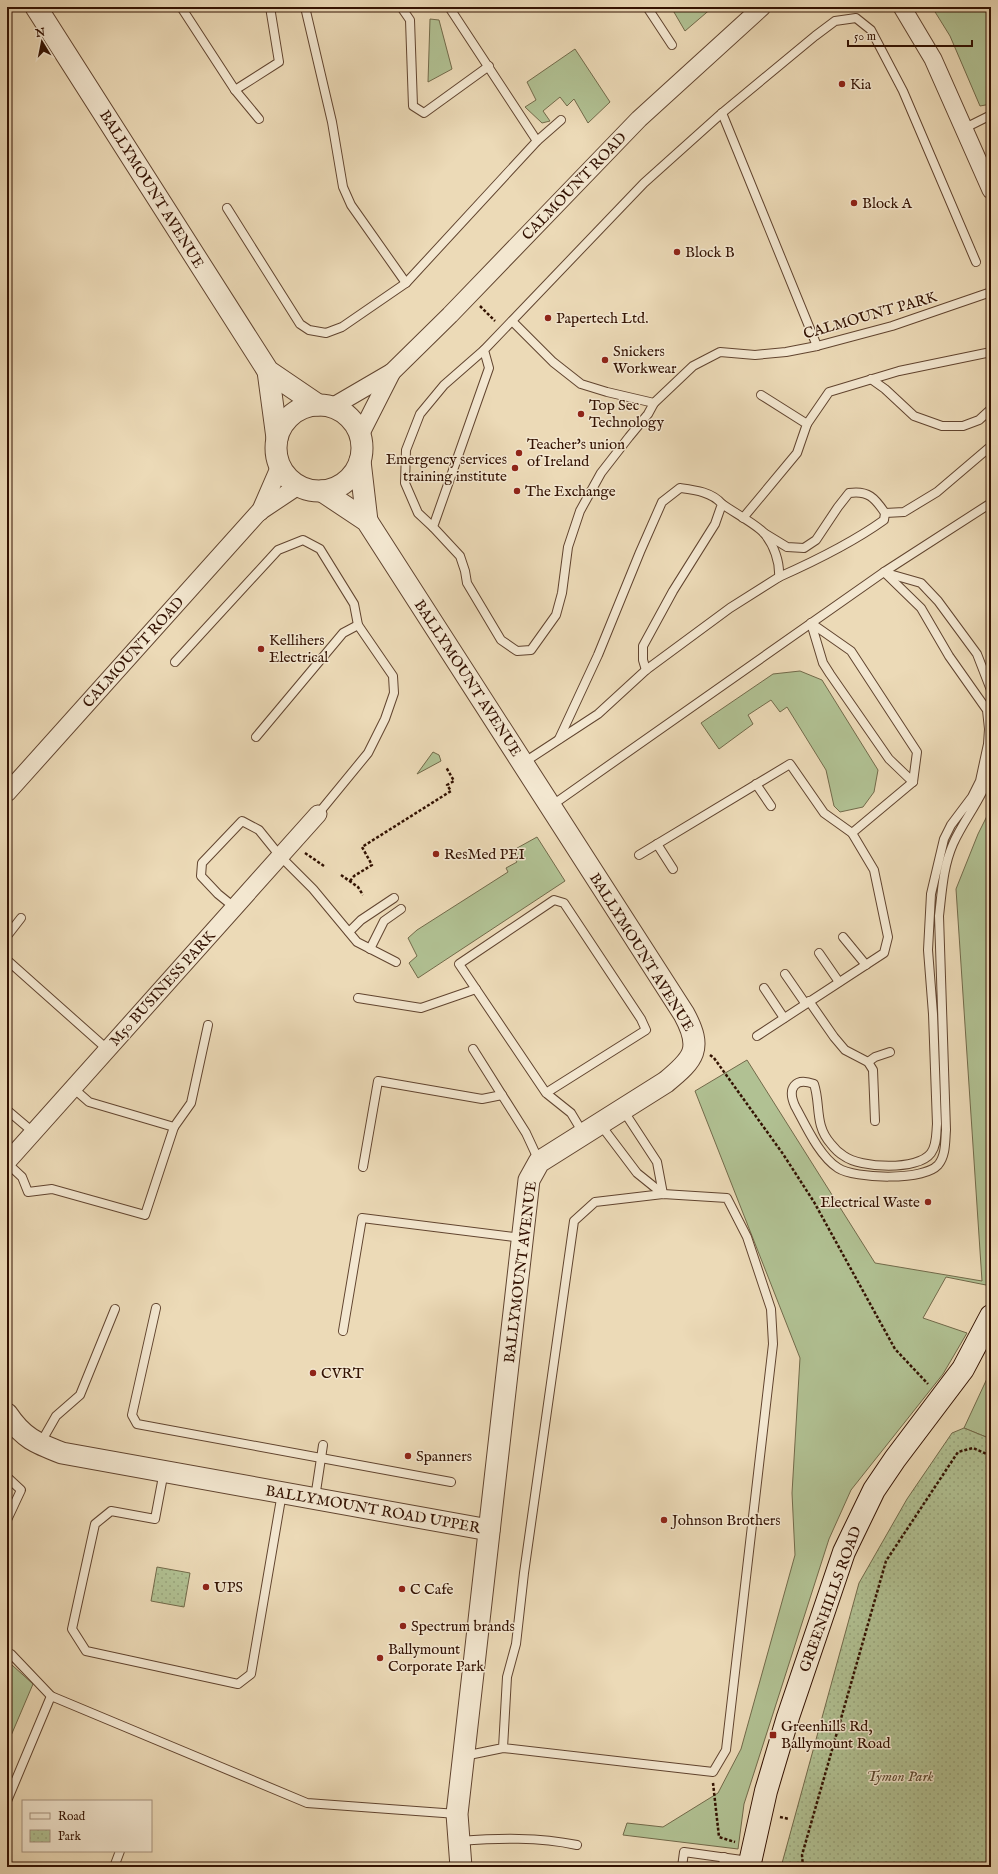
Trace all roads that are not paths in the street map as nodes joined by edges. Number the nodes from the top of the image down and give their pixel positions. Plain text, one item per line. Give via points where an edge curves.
1 (36, 7) edge
2 (181, 7) edge
3 (270, 7) edge
4 (305, 7) edge
5 (401, 7) edge
6 (449, 7) edge
7 (647, 7) edge
8 (762, 7) edge
9 (902, 7) edge
10 (672, 45) dead end
11 (489, 66) junction
12 (235, 90) junction
13 (722, 113) junction
14 (991, 115) edge
15 (259, 119) dead end
16 (562, 120) dead end
17 (965, 128) junction
18 (537, 140) junction
19 (991, 190) edge
20 (227, 208) dead end
21 (976, 262) dead end
22 (406, 283) junction
23 (991, 292) edge
24 (512, 321) junction
25 (817, 346) junction
26 (484, 350) junction
27 (991, 352) edge
28 (268, 371) junction
29 (392, 372) junction
30 (872, 379) junction
31 (761, 395) dead end
32 (654, 403) junction
33 (325, 406) junction
34 (991, 409) edge
35 (806, 424) junction
36 (360, 435) junction
37 (277, 438) junction
38 (991, 446) edge
39 (360, 461) junction
40 (280, 466) junction
41 (298, 486) junction
42 (322, 491) junction
43 (991, 503) edge
44 (722, 504) junction
45 (260, 512) junction
46 (885, 513) junction
47 (743, 518) junction
48 (367, 521) junction
49 (432, 527) junction
50 (764, 532) junction
51 (884, 572) junction
52 (779, 577) junction
53 (811, 623) junction
54 (358, 625) junction
55 (175, 662) dead end
56 (646, 670) junction
57 (991, 690) edge
58 (256, 737) dead end
59 (559, 739) junction
60 (523, 763) junction
61 (991, 767) edge
62 (913, 782) junction
63 (756, 784) junction
64 (7, 793) edge
65 (771, 806) dead end
66 (550, 807) junction
67 (318, 814) joint
68 (852, 833) junction
69 (657, 844) junction
70 (639, 855) dead end
71 (280, 856) junction
72 (673, 869) dead end
73 (394, 898) dead end
74 (234, 907) junction
75 (401, 909) dead end
76 (22, 918) dead end
77 (349, 932) junction
78 (7, 936) edge
79 (844, 937) dead end
80 (370, 949) junction
81 (819, 953) dead end
82 (7, 960) edge
83 (396, 962) dead end
84 (866, 965) junction
85 (785, 974) dead end
86 (839, 982) junction
87 (764, 988) dead end
88 (476, 989) junction
89 (358, 998) dead end
90 (807, 1002) junction
91 (784, 1018) junction
92 (208, 1025) dead end
93 (757, 1036) dead end
94 (107, 1049) junction
95 (473, 1049) dead end
96 (890, 1052) dead end
97 (868, 1062) junction
98 (73, 1088) junction
99 (546, 1093) junction
100 (502, 1095) junction
101 (623, 1109) junction
102 (7, 1110) edge
103 (875, 1121) dead end
104 (174, 1127) junction
105 (591, 1128) junction
106 (33, 1132) junction
107 (7, 1162) edge
108 (539, 1162) junction
109 (363, 1167) dead end
110 (662, 1194) junction
111 (522, 1238) junction
112 (156, 1308) dead end
113 (115, 1309) dead end
114 (991, 1316) edge
115 (343, 1331) dead end
116 (7, 1414) edge
117 (40, 1445) junction
118 (323, 1445) dead end
119 (321, 1458) junction
120 (164, 1471) junction
121 (7, 1477) edge
122 (451, 1482) dead end
123 (282, 1492) junction
124 (315, 1499) junction
125 (7, 1520) edge
126 (489, 1530) junction
127 (7, 1653) edge
128 (51, 1696) junction
129 (503, 1748) junction
130 (463, 1756) junction
131 (7, 1801) edge
132 (457, 1814) junction
133 (460, 1841) junction
134 (577, 1845) dead end
135 (120, 1852) edge
136 (746, 1857) edge
137 (723, 1862) edge
138 (114, 1867) edge
139 (462, 1867) edge
140 (682, 1867) edge

1 - 28 street, BALLYMOUNT AVENUE
2 - 12 lane
3 - 12 lane via 280,62
4 - 22 lane via 332,122 344,187 351,205
5 - 11 lane via 410,20 414,106 424,113
6 - 11 lane
7 - 10 lane
8 - 29 street, CALMOUNT ROAD via 639,119
9 - 17 street via 933,60
11 - 18 lane
12 - 15 lane
13 - 21 lane via 835,21 856,18 871,30 903,91
13 - 24 lane via 644,183
13 - 25 lane
14 - 17 lane
16 - 18 lane
17 - 19 street
18 - 22 lane
20 - 22 lane via 300,324 309,330 326,333 342,327
23 - 25 lane, CALMOUNT PARK via 892,326
24 - 26 lane
24 - 32 lane via 553,362 581,384
25 - 32 lane, CALMOUNT PARK via 755,354 720,352 693,366
26 - 49 lane via 489,368
26 - 49 lane via 444,385 420,414 406,450 406,483 418,513
27 - 30 lane
28 - 33 street, BALLYMOUNT AVENUE
28 - 37 street, BALLYMOUNT AVENUE
29 - 33 street, CALMOUNT ROAD
29 - 36 street, CALMOUNT ROAD
30 - 34 lane via 914,416 942,426 963,426 980,420
30 - 35 lane via 829,392
31 - 35 lane
32 - 49 lane, CALMOUNT PARK via 602,474 580,511 568,547 562,593 556,615 531,650 517,651 501,640 467,583 460,556
33 - 36 street via 344,413 354,422
33 - 37 street via 304,407 292,414
35 - 47 lane via 797,453
36 - 39 street
37 - 40 street via 276,452
38 - 46 lane via 937,492 904,512
39 - 42 street via 346,482
39 - 48 street, BALLYMOUNT AVENUE
40 - 41 street
40 - 45 street, CALMOUNT ROAD
41 - 42 street
41 - 45 street, CALMOUNT ROAD
42 - 48 street, BALLYMOUNT AVENUE
43 - 51 lane
44 - 47 lane
44 - 56 lane via 715,524 673,591 643,646
44 - 59 lane via 717,498 697,490 680,488 662,502 598,655
45 - 64 street, CALMOUNT ROAD
46 - 50 lane via 876,500 860,491 849,493 816,540 804,548 787,547
46 - 52 lane via 884,520 872,529
47 - 50 lane
48 - 60 street, BALLYMOUNT AVENUE
50 - 52 lane via 780,566
51 - 53 lane
51 - 57 lane via 921,583 938,601 977,654
51 - 61 lane via 921,608 949,656 987,710 989,729 980,782 944,839 931,894 928,950 937,1124 936,1141 931,1153 924,1159 900,1165 867,1165 844,1157 830,1143 819,1124 818,1094 814,1084 808,1081 800,1082 791,1091 795,1106 827,1159 850,1173 890,1177 926,1173 938,1165 944,1149 946,1130 940,902 945,864 954,842 978,802
52 - 56 lane via 730,608
53 - 62 lane via 823,663 830,674 889,759
53 - 62 lane via 851,650 917,752
53 - 66 lane
54 - 55 lane via 354,604 320,549 303,540 278,550
54 - 58 lane via 343,633
54 - 67 lane via 393,676 394,693 385,719 368,753
56 - 59 lane via 598,714
59 - 60 lane
60 - 66 street, BALLYMOUNT AVENUE
62 - 68 lane
63 - 65 lane
63 - 68 lane via 790,764 824,813
63 - 69 lane
66 - 101 street, BALLYMOUNT AVENUE via 684,1014 694,1034 695,1045 684,1067 666,1082
67 - 71 street, M50 BUSINESS PARK
68 - 84 lane via 874,870 888,937 884,953
69 - 70 lane
69 - 72 lane
71 - 74 street, M50 BUSINESS PARK
71 - 74 lane via 259,830 242,821 202,863 201,876
71 - 77 lane via 313,889
73 - 77 lane via 361,920
74 - 94 street, M50 BUSINESS PARK
75 - 80 lane via 384,921
76 - 78 lane
77 - 80 lane via 357,942
79 - 84 lane
80 - 83 lane
81 - 86 lane
82 - 94 lane
84 - 86 lane
85 - 90 lane
86 - 90 lane
87 - 91 lane
88 - 89 lane via 421,1008
88 - 99 lane
88 - 99 lane via 459,964 554,900 564,903 646,1030
90 - 91 lane
90 - 97 lane via 845,1050
91 - 93 lane
92 - 104 lane via 191,1103
94 - 98 street, M50 BUSINESS PARK
95 - 100 lane
96 - 97 lane
97 - 103 lane via 873,1070
98 - 104 lane via 88,1102
98 - 106 street, M50 BUSINESS PARK
99 - 105 lane
100 - 108 lane via 526,1133
100 - 109 lane via 482,1098 378,1081
101 - 105 street, BALLYMOUNT AVENUE
101 - 110 lane via 657,1162
102 - 106 lane
104 - 107 lane via 145,1215 52,1189 28,1192 22,1177
105 - 108 street, BALLYMOUNT AVENUE
105 - 110 lane
106 - 107 street, M50 BUSINESS PARK
108 - 111 street, BALLYMOUNT AVENUE via 529,1180
110 - 129 lane via 595,1202 574,1221 516,1644 507,1677
110 - 129 lane via 727,1198 747,1237 771,1309 774,1344 726,1750 713,1772
111 - 115 lane via 362,1218
111 - 126 street, BALLYMOUNT AVENUE
112 - 119 lane via 132,1415 137,1424
113 - 117 lane via 80,1395 56,1416
114 - 136 main road, GREENHILLS ROAD via 963,1369 874,1490 844,1552 788,1717
116 - 117 street, BALLYMOUNT ROAD UPPER via 24,1435
117 - 120 street, BALLYMOUNT ROAD UPPER via 62,1453
118 - 119 lane
119 - 122 lane
119 - 124 lane
120 - 123 street, BALLYMOUNT ROAD UPPER
120 - 123 lane via 155,1518 111,1511 95,1524 72,1629 86,1652 238,1684 242,1681 250,1674
121 - 125 lane via 21,1490
123 - 124 street, BALLYMOUNT ROAD UPPER
124 - 126 street, BALLYMOUNT ROAD UPPER
126 - 130 street, BALLYMOUNT ROAD UPPER
127 - 128 lane via 11,1654
128 - 131 lane
128 - 132 lane via 307,1803
129 - 130 lane
130 - 132 street, BALLYMOUNT ROAD UPPER
132 - 133 street, BALLYMOUNT ROAD UPPER
133 - 134 lane via 554,1840
133 - 139 street, BALLYMOUNT ROAD UPPER
135 - 138 lane
136 - 137 lane
137 - 140 lane via 684,1852

